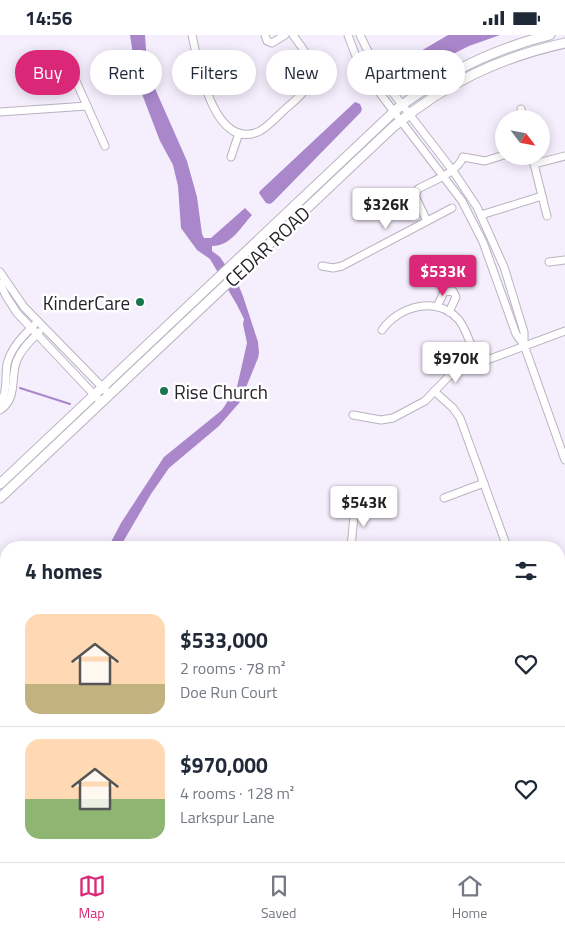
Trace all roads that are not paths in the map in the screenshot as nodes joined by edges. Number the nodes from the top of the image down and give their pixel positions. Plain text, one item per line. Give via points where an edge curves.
1 (192, 35) edge
2 (265, 35) edge
3 (285, 35) edge
4 (293, 35) edge
5 (348, 35) edge
6 (360, 35) edge
7 (550, 35) edge
8 (565, 43) edge
9 (80, 90) edge
10 (402, 105) junction
11 (87, 106) junction
12 (394, 111) junction
13 (0, 112) edge
14 (409, 114) junction
15 (401, 120) junction
16 (238, 133) junction
17 (105, 146) dead end
18 (565, 156) edge
19 (231, 157) dead end
20 (495, 158) edge
21 (550, 160) edge
22 (534, 165) edge
23 (448, 173) junction
24 (542, 197) junction
25 (452, 208) dead end
26 (481, 215) junction
27 (547, 216) dead end
28 (427, 221) junction
29 (565, 260) edge
30 (549, 261) dead end
31 (322, 266) dead end
32 (0, 271) edge
33 (0, 283) edge
34 (438, 307) junction
35 (449, 313) junction
36 (37, 321) junction
37 (31, 328) junction
38 (43, 328) junction
39 (382, 330) dead end
40 (564, 333) edge
41 (37, 334) junction
42 (524, 345) junction
43 (477, 363) junction
44 (102, 387) junction
45 (434, 391) junction
46 (109, 394) junction
47 (94, 395) junction
48 (0, 402) edge
49 (101, 402) junction
50 (0, 411) edge
51 (354, 415) dead end
52 (562, 441) edge
53 (565, 460) edge
54 (484, 483) junction
55 (0, 484) edge
56 (0, 498) edge
57 (444, 498) dead end
58 (355, 506) dead end
59 (352, 541) edge
60 (505, 541) edge

1 - 16 street via 216,111 224,124
2 - 3 street via 269,43
4 - 16 street via 310,62 308,86 261,130
5 - 12 street via 369,79
6 - 10 street via 377,70
7 - 10 main road, CEDAR ROAD via 512,45 473,61
8 - 14 main road, CEDAR ROAD via 521,54 483,69 447,87
9 - 11 street
10 - 12 main road, CEDAR ROAD
10 - 14 street
11 - 13 street
11 - 17 street
12 - 15 street
12 - 44 main road, CEDAR ROAD
14 - 15 main road, CEDAR ROAD
14 - 23 street
15 - 23 street
15 - 46 main road, CEDAR ROAD
16 - 19 street
18 - 21 street
20 - 23 street via 485,161 463,157 460,165
22 - 24 street
23 - 26 street
23 - 28 street via 416,192
23 - 42 street via 483,241 516,334
24 - 26 street
24 - 27 street
25 - 28 street
26 - 42 street via 504,267 524,332
28 - 31 street via 342,266
29 - 30 street
32 - 36 street via 13,293
33 - 37 street via 14,308
34 - 35 street
34 - 35 street via 444,292 452,291 456,297
34 - 39 street via 422,305 411,308 392,318
35 - 43 street via 463,326
36 - 37 street
36 - 38 street
37 - 41 street
37 - 48 street via 9,358 4,395
38 - 41 street
38 - 44 street
40 - 42 street
41 - 47 street
41 - 50 street via 19,356 12,397
42 - 43 street
42 - 52 street
43 - 45 street via 452,373
44 - 46 street
44 - 47 main road, CEDAR ROAD
45 - 51 street via 425,401 390,419
45 - 54 street via 460,417
46 - 49 main road, CEDAR ROAD
47 - 49 street
47 - 55 main road, CEDAR ROAD
49 - 56 main road, CEDAR ROAD
52 - 53 street
54 - 57 street
54 - 60 street
58 - 59 street

